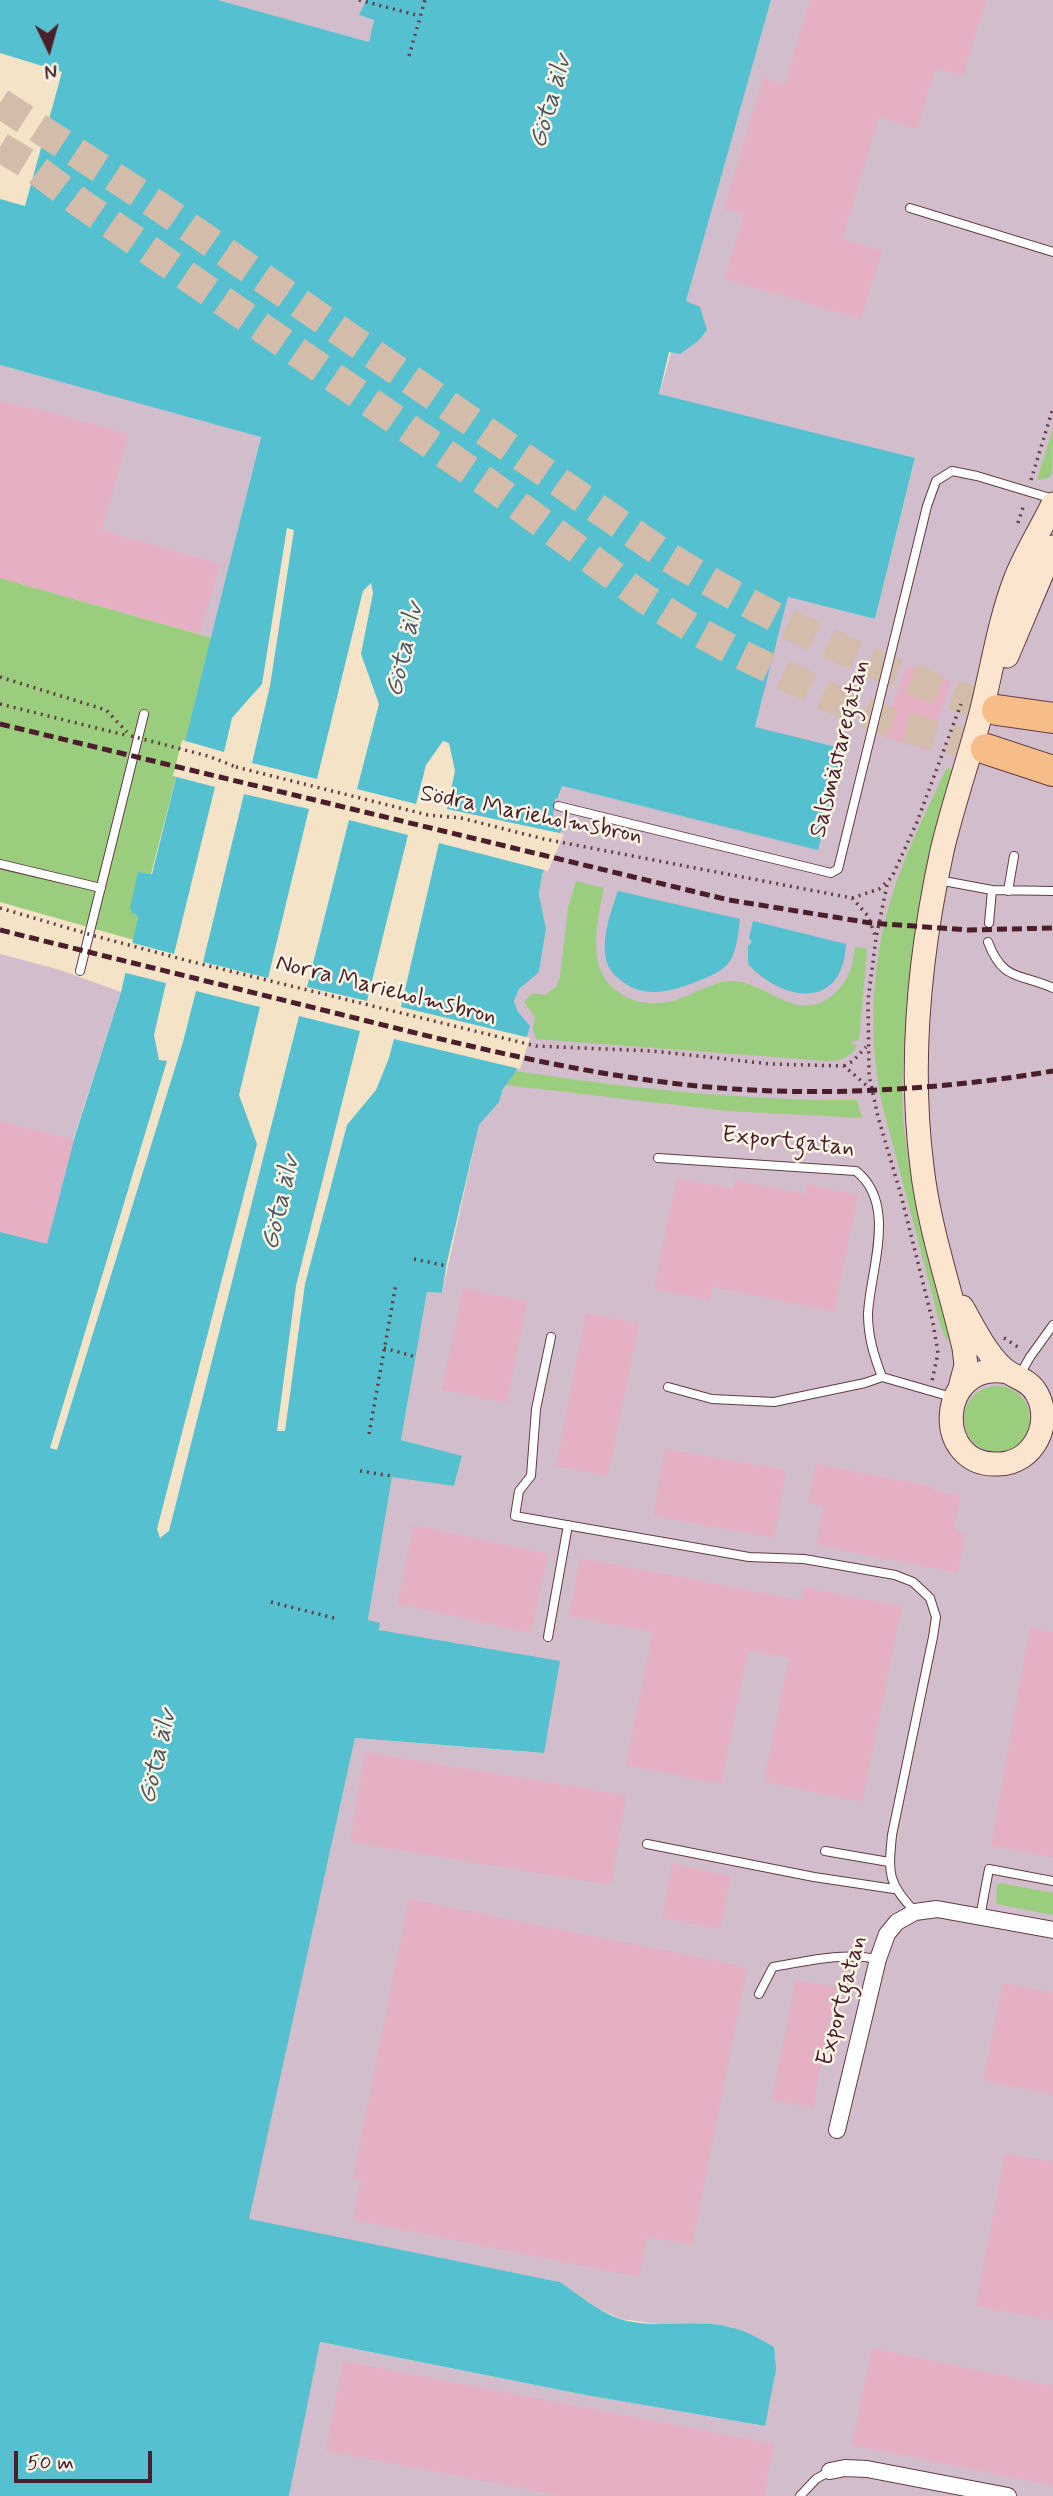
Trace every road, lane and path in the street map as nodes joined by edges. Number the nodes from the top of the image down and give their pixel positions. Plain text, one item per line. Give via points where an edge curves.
1 (359, 0) edge
2 (425, 0) edge
3 (420, 16) junction
4 (409, 55) dead end
5 (910, 208) dead end
6 (1053, 252) edge
7 (1046, 433) dead end
8 (1053, 435) edge
9 (1053, 501) edge
10 (1048, 546) edge
11 (0, 677) edge
12 (0, 704) edge
13 (989, 712) junction
14 (144, 714) dead end
15 (1053, 718) edge
16 (131, 736) junction
17 (986, 749) tunnel mouth
18 (1053, 771) edge
19 (558, 806) dead end
20 (1014, 856) dead end
21 (0, 864) edge
22 (937, 880) junction
23 (101, 888) junction
24 (992, 890) junction
25 (1008, 891) junction
26 (1053, 891) edge
27 (852, 898) junction
28 (0, 908) edge
29 (989, 923) dead end
30 (876, 937) junction
31 (988, 942) dead end
32 (80, 971) dead end
33 (1053, 988) edge
34 (867, 1045) junction
35 (844, 1066) junction
36 (873, 1091) junction
37 (658, 1158) dead end
38 (414, 1259) dead end
39 (447, 1266) dead end
40 (948, 1282) junction
41 (396, 1284) dead end
42 (1053, 1325) edge
43 (551, 1337) dead end
44 (384, 1348) junction
45 (416, 1357) dead end
46 (1013, 1374) junction
47 (882, 1377) junction
48 (668, 1387) dead end
49 (930, 1392) junction
50 (958, 1393) junction
51 (1047, 1407) edge
52 (369, 1434) dead end
53 (1053, 1452) edge
54 (1019, 1459) junction
55 (360, 1471) dead end
56 (391, 1476) dead end
57 (568, 1525) junction
58 (271, 1602) dead end
59 (338, 1619) dead end
60 (548, 1637) dead end
61 (647, 1844) dead end
62 (825, 1851) dead end
63 (889, 1862) junction
64 (1053, 1881) edge
65 (894, 1889) junction
66 (915, 1912) junction
67 (980, 1917) junction
68 (1053, 1930) edge
69 (878, 1959) junction
70 (759, 1994) dead end
71 (837, 2130) dead end
72 (830, 2471) joint
73 (800, 2496) edge
74 (1008, 2496) edge

1 - 3 path
2 - 3 path
3 - 4 path
5 - 6 lane
7 - 8 path
9 - 10 street, Salsmästaregatan
9 - 19 lane, Salsmästaregatan via 952,471 936,481 838,869 831,873
10 - 13 street, Salsmästaregatan
11 - 16 path via 106,710
12 - 16 path
13 - 15 highway
13 - 22 street, Salsmästaregatan via 952,812
14 - 23 lane
16 - 27 path, Södra Marieholmsbron, bridge via 428,815
17 - 18 highway
20 - 25 lane
21 - 23 lane
22 - 24 lane
22 - 40 street, Salsmästaregatan via 920,1010 918,1097 925,1187
23 - 32 lane
24 - 25 lane
24 - 29 lane
25 - 26 lane
27 - 30 path via 868,916
27 - 30 path via 887,883
28 - 35 path, Norra Marieholmsbron, bridge via 162,954 536,1046
30 - 34 path
31 - 33 lane via 995,960 1008,972
34 - 35 path
34 - 36 path
35 - 36 path
36 - 49 path via 933,1323 938,1353
37 - 47 lane, Exportgatan via 856,1171 867,1180 876,1198 879,1226 868,1315 870,1348
38 - 39 path
40 - 46 street, Salsmästaregatan via 982,1342
40 - 50 street, Salsmästaregatan via 965,1356
41 - 44 path
42 - 46 lane
43 - 57 lane via 536,1409 531,1475 519,1491 515,1516
44 - 45 path
44 - 52 path
46 - 50 street via 982,1373
46 - 51 street via 1033,1387
47 - 48 lane via 774,1402 712,1399
47 - 49 lane
49 - 50 lane
50 - 54 street via 950,1412 951,1426 965,1452 991,1464
51 - 54 street via 1041,1435
53 - 54 street
55 - 56 path
57 - 60 lane
57 - 63 lane via 749,1557 804,1559 895,1575 913,1582 930,1598 936,1617 933,1637
58 - 59 path
61 - 65 lane
62 - 63 lane
63 - 65 lane
64 - 67 lane via 989,1869
65 - 66 lane
66 - 67 street via 937,1909
66 - 69 street, Exportgatan via 887,1934
67 - 68 street
69 - 70 lane via 860,1955 773,1967
69 - 71 street, Exportgatan
72 - 73 lane
72 - 74 street via 867,2469

